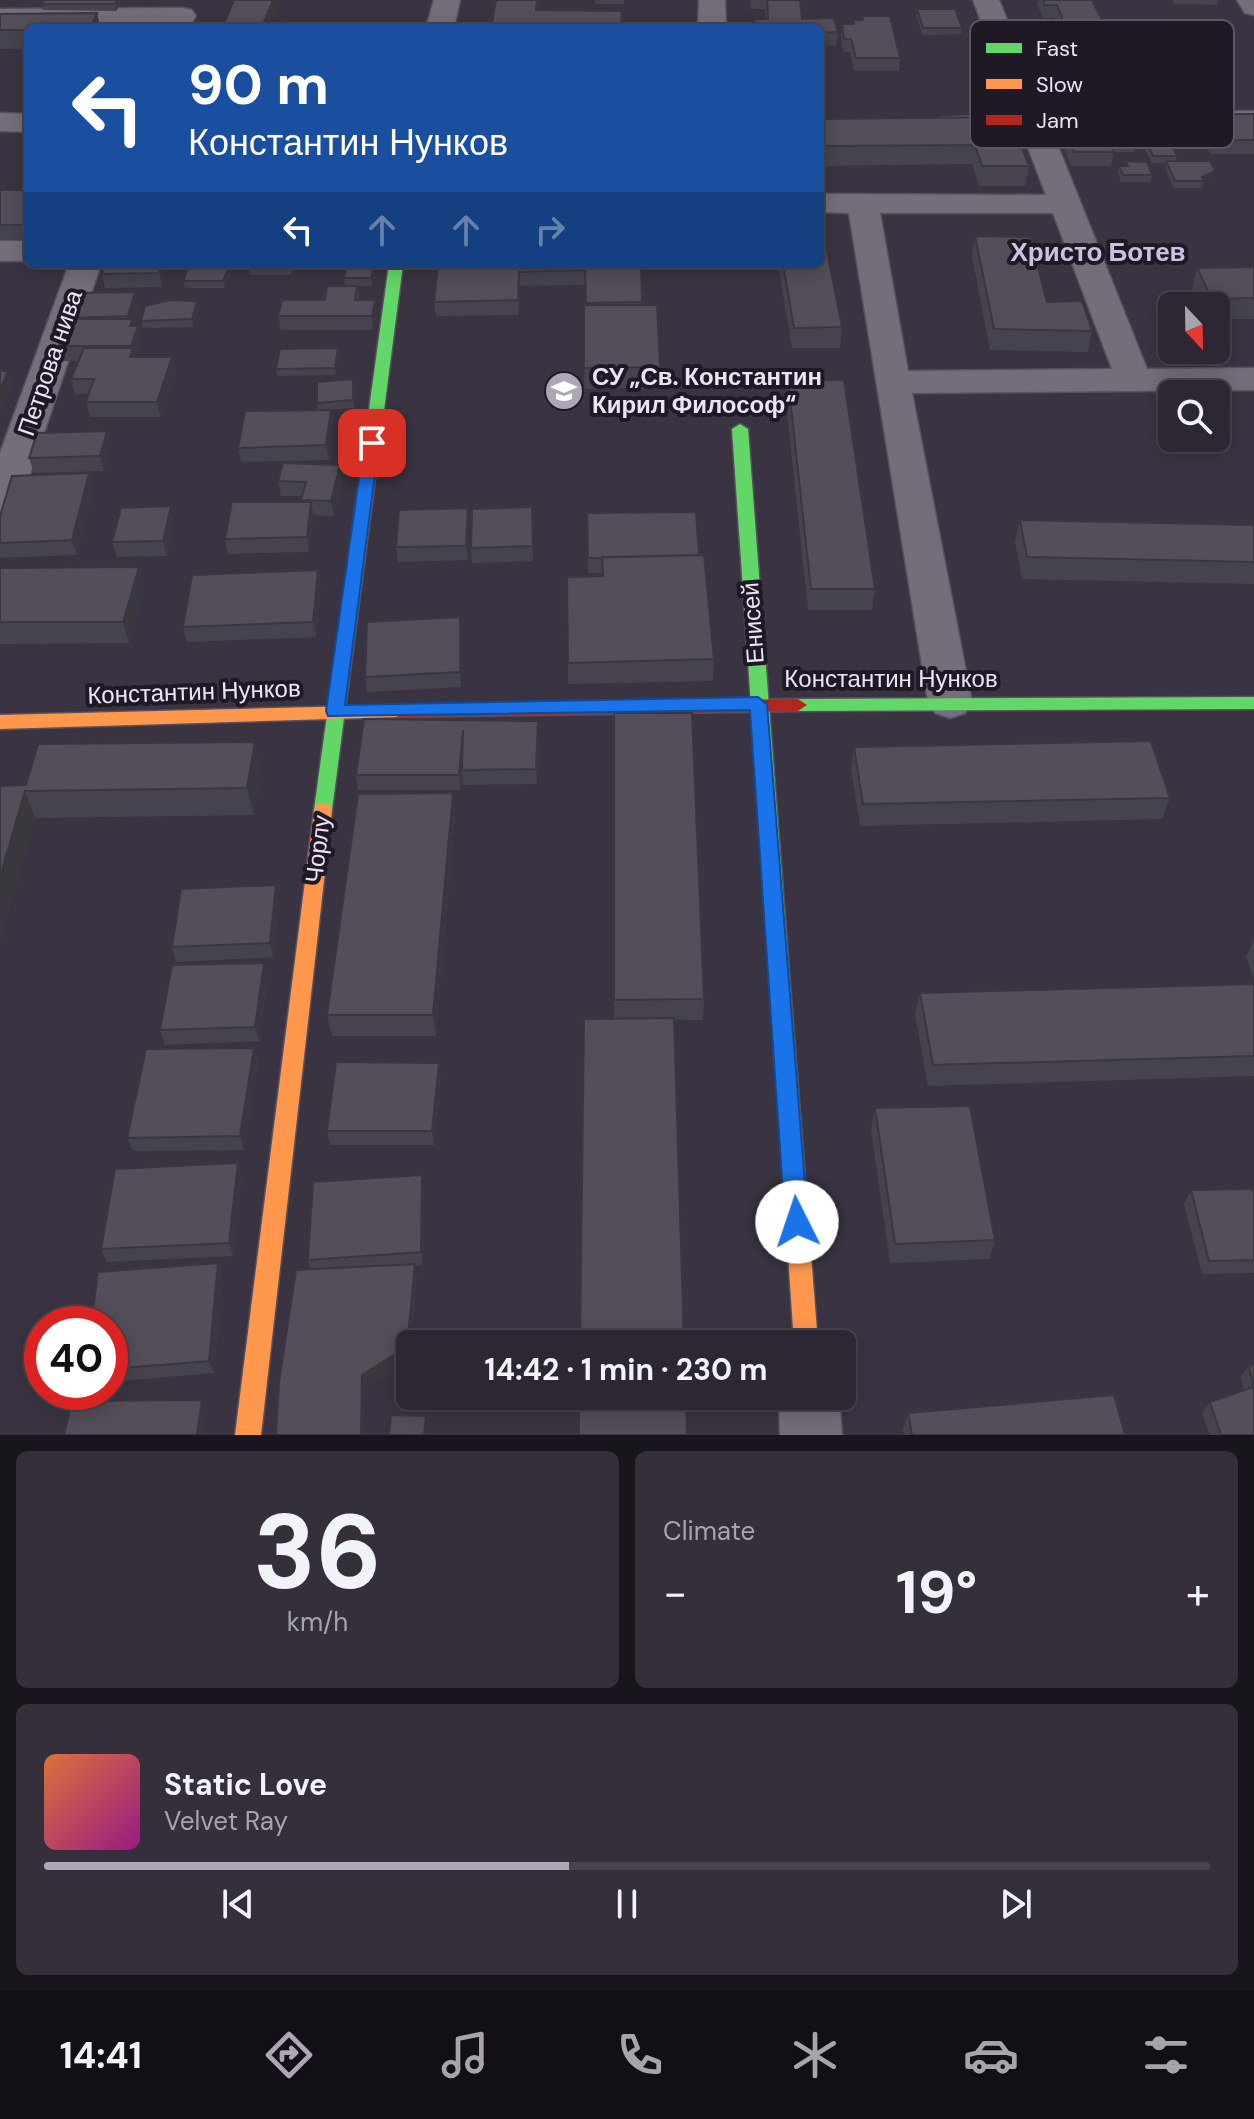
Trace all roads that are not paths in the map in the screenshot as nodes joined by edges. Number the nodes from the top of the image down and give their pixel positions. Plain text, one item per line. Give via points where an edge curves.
1 (447, 0) edge
2 (712, 0) edge
3 (986, 0) edge
4 (1250, 0) edge
5 (1254, 7) edge
6 (184, 15) edge
7 (0, 17) edge
8 (994, 20) edge
9 (441, 24) edge
10 (712, 24) edge
11 (1234, 120) edge
12 (1254, 120) edge
13 (0, 122) edge
14 (24, 123) edge
15 (928, 124) edge
16 (970, 124) edge
17 (1045, 148) edge
18 (824, 203) edge
19 (863, 203) junction
20 (1066, 204) junction
21 (0, 251) edge
22 (24, 251) edge
23 (84, 268) edge
24 (395, 268) edge
25 (1133, 379) junction
26 (1254, 379) edge
27 (892, 382) junction
28 (740, 429) dead end
29 (0, 507) edge
30 (950, 702) junction
31 (1254, 703) edge
32 (758, 704) junction
33 (335, 711) junction
34 (0, 722) edge
35 (805, 1330) edge
36 (810, 1410) edge
37 (248, 1435) edge
38 (811, 1435) edge

1 - 9 street
2 - 10 street
3 - 8 street
4 - 5 street
6 - 7 street
11 - 12 street
13 - 14 street
15 - 16 street
17 - 20 street
18 - 19 street
19 - 20 street
19 - 27 street
20 - 25 street
21 - 22 street
23 - 29 street, Петрова нива
24 - 33 street, Чорлу
25 - 26 street
25 - 27 street
27 - 30 street
28 - 32 street, Енисей
30 - 31 street, Константин Нунков
30 - 32 street, Константин Нунков
32 - 33 street, Константин Нунков
32 - 35 street, Енисей
33 - 34 street, Константин Нунков
33 - 37 street, Чорлу
36 - 38 street

